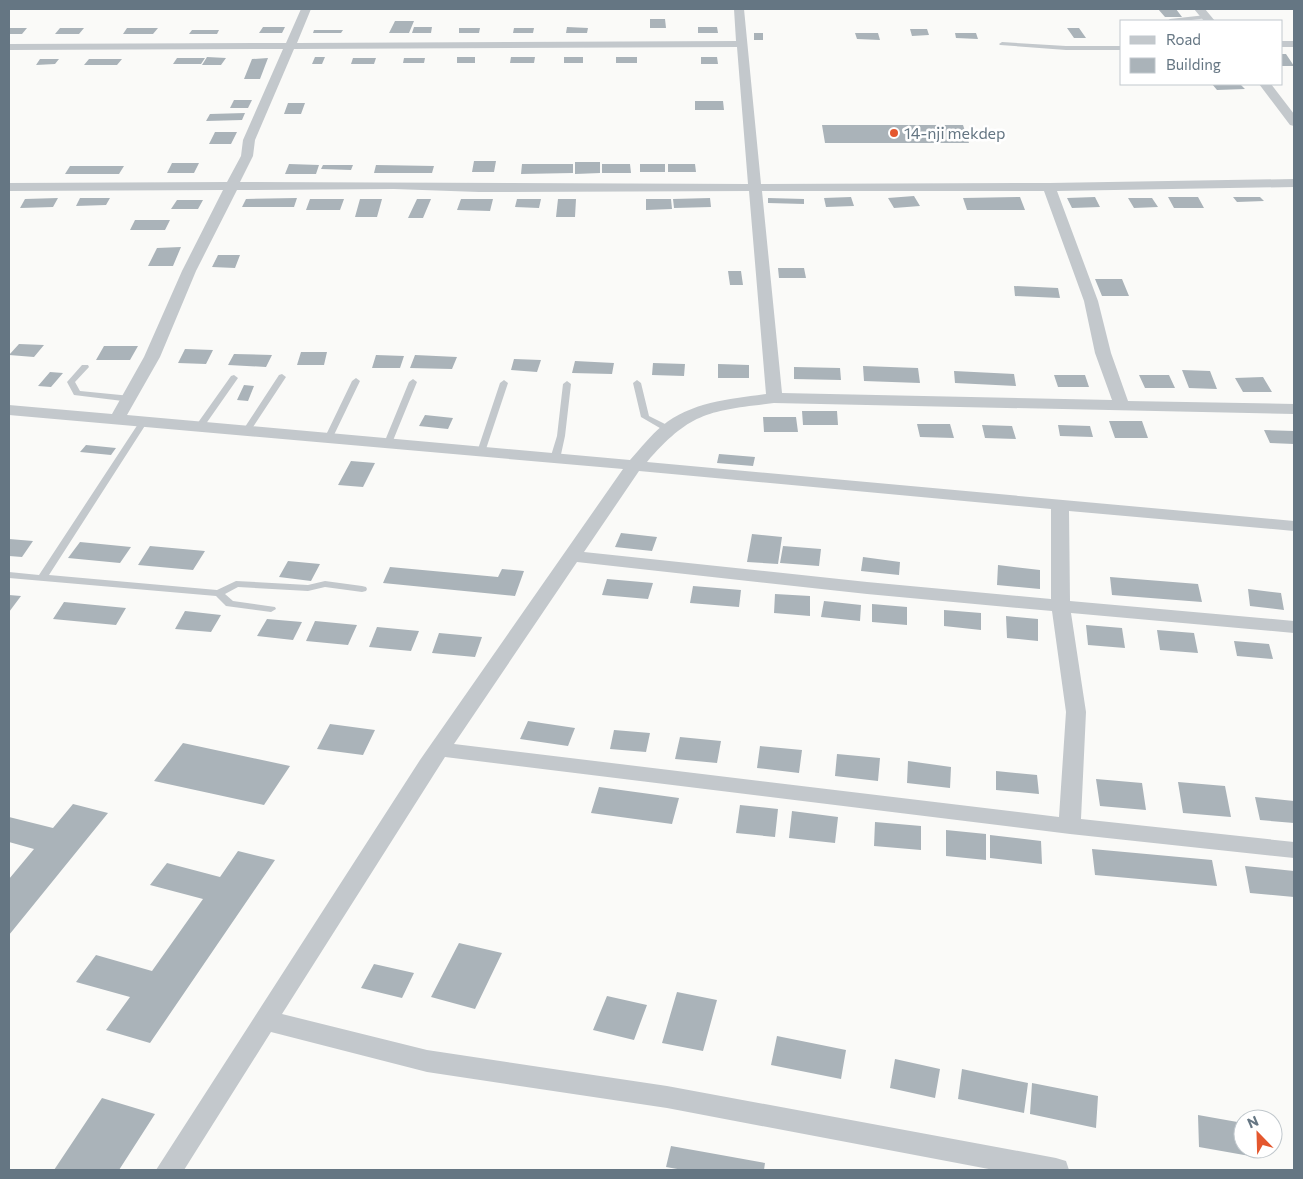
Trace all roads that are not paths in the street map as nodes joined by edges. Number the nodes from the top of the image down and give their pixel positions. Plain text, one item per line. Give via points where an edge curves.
1 (306, 9) edge
2 (738, 9) edge
3 (1205, 16) edge
4 (1177, 20) edge
5 (742, 44) junction
6 (1002, 44) dead end
7 (289, 46) junction
8 (9, 47) edge
9 (1120, 48) edge
10 (1266, 85) edge
11 (1294, 122) edge
12 (1294, 183) edge
13 (232, 186) junction
14 (1049, 186) junction
15 (9, 187) edge
16 (754, 187) junction
17 (86, 367) dead end
18 (282, 377) dead end
19 (234, 378) dead end
20 (356, 381) dead end
21 (413, 382) dead end
22 (504, 383) dead end
23 (637, 383) dead end
24 (567, 384) dead end
25 (130, 398) junction
26 (774, 398) junction
27 (1122, 406) junction
28 (9, 410) edge
29 (1294, 410) edge
30 (117, 419) junction
31 (144, 421) junction
32 (200, 426) junction
33 (668, 429) junction
34 (247, 430) junction
35 (329, 437) junction
36 (388, 443) junction
37 (481, 452) junction
38 (555, 459) junction
39 (634, 466) junction
40 (1060, 505) junction
41 (1294, 526) edge
42 (572, 556) junction
43 (9, 575) edge
44 (42, 578) junction
45 (362, 589) dead end
46 (219, 593) junction
47 (1061, 606) junction
48 (271, 609) dead end
49 (1294, 628) edge
50 (439, 749) junction
51 (1070, 826) junction
52 (1294, 850) edge
53 (264, 1020) junction
54 (169, 1170) edge
55 (1056, 1170) edge

1 - 7 street
2 - 5 street
3 - 4 lane
5 - 7 street
5 - 16 street
6 - 9 lane
7 - 8 street
7 - 13 street via 249,140 247,156
10 - 11 street
12 - 14 street
13 - 15 street
13 - 16 street
13 - 25 street
14 - 16 street
14 - 27 street via 1078,259 1103,353
16 - 26 street
17 - 25 lane via 72,382 77,393
18 - 34 lane
19 - 32 lane
20 - 35 lane
21 - 36 lane
22 - 37 lane
23 - 33 lane via 645,417
24 - 38 lane
25 - 30 street
26 - 27 street
26 - 33 street via 700,411
27 - 29 street
28 - 30 street
30 - 31 street
31 - 32 street
31 - 44 lane
32 - 34 street
33 - 39 street
34 - 35 street
35 - 36 street
36 - 37 street
37 - 38 street
38 - 39 street
39 - 40 street
39 - 42 street
40 - 41 street
40 - 47 street
42 - 47 street
42 - 50 street
43 - 44 lane
44 - 46 lane
45 - 46 lane via 325,584 308,588 236,584
46 - 48 lane via 230,604
47 - 49 street
47 - 51 street via 1076,712
50 - 51 street
50 - 53 street
51 - 52 street
53 - 54 street
53 - 55 street via 427,1061 667,1097

